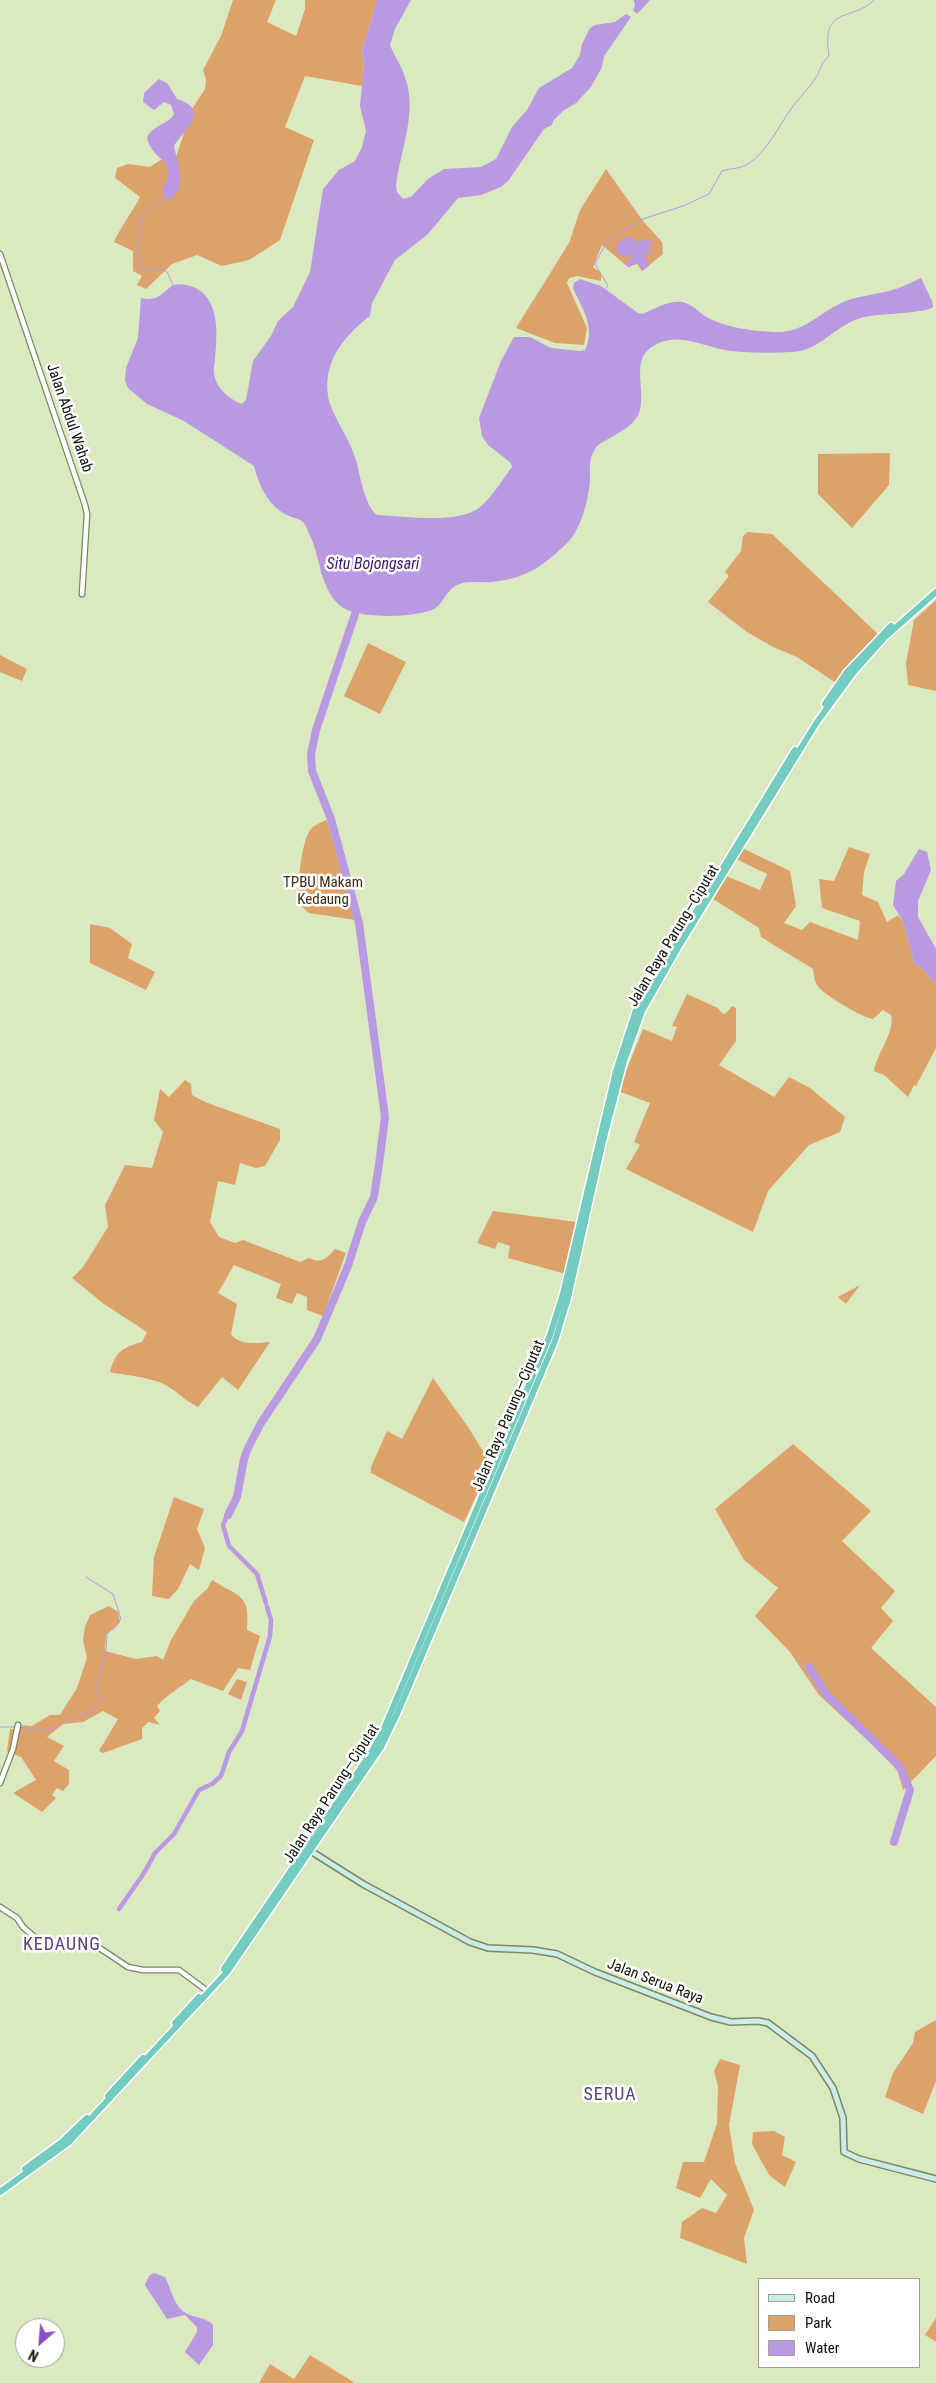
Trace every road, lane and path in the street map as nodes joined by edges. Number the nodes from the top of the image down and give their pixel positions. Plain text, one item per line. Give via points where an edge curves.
1 (0, 254) edge
2 (936, 587) edge
3 (936, 592) edge
4 (82, 594) dead end
5 (838, 688) junction
6 (18, 1728) dead end
7 (0, 1783) edge
8 (308, 1850) junction
9 (0, 1908) edge
10 (206, 1990) junction
11 (936, 2179) edge
12 (0, 2187) edge
13 (0, 2192) edge

1 - 4 street, Jalan Abdul Wahab via 85,505
2 - 5 highway, Jalan Raya Parung—Ciputat via 881,635
3 - 5 highway, Jalan Raya Parung—Ciputat via 884,638
5 - 8 highway, Jalan Raya Parung—Ciputat via 647,1000 631,1040 603,1141 555,1341 469,1535 388,1733
6 - 7 street
8 - 10 highway, Jalan Raya Parung—Ciputat
8 - 11 main road, Jalan Serua Raya via 470,1942 488,1948 540,1950 557,1954 710,2017 731,2022 768,2023 812,2056 829,2081 843,2118 844,2152
8 - 13 highway, Jalan Raya Parung—Ciputat via 242,1952 196,2007 69,2142
9 - 10 street via 19,1920 48,1949 66,1941 75,1945 92,1944 128,1968 179,1970
10 - 12 highway, Jalan Raya Parung—Ciputat via 66,2139

